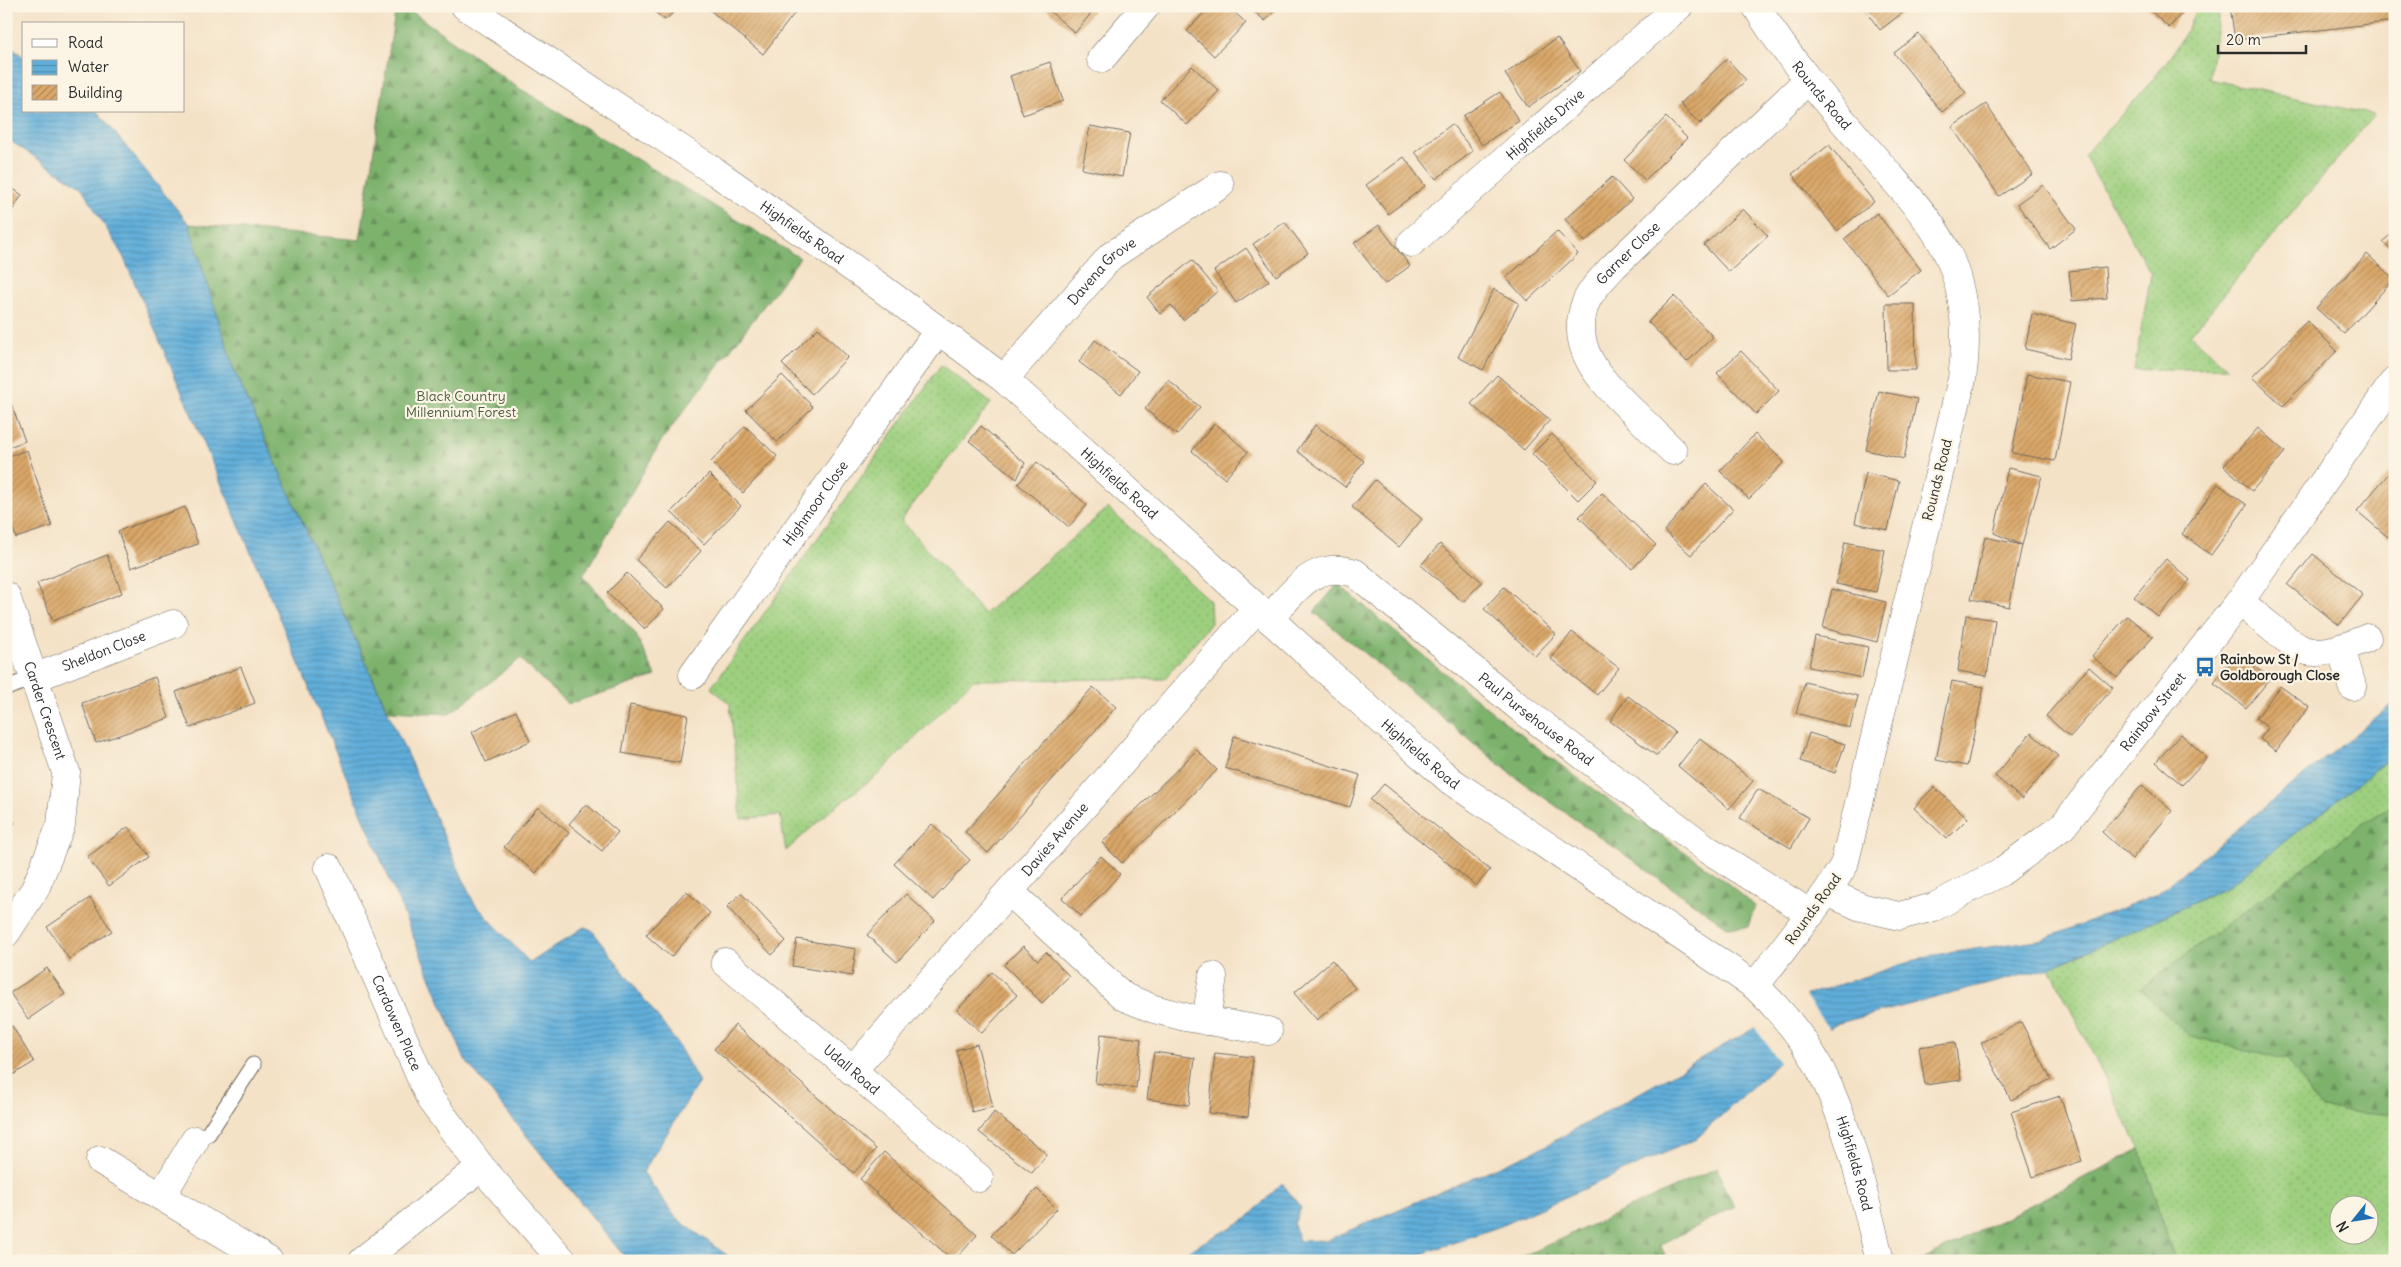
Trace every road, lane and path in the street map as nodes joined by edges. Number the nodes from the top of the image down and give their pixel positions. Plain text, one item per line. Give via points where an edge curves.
1 (465, 6) edge
2 (1146, 6) edge
3 (1679, 6) edge
4 (1756, 6) edge
5 (1101, 59) dead end
6 (1808, 80) junction
7 (1220, 186) dead end
8 (1411, 243) dead end
9 (938, 331) junction
10 (1004, 379) junction
11 (2395, 380) edge
12 (1673, 451) dead end
13 (6, 596) edge
14 (2240, 601) junction
15 (1263, 614) junction
16 (173, 624) dead end
17 (2367, 638) dead end
18 (2341, 648) junction
19 (693, 675) dead end
20 (34, 678) junction
21 (2352, 686) dead end
22 (6, 688) edge
23 (329, 868) dead end
24 (1010, 892) junction
25 (1827, 892) junction
26 (1811, 914) junction
27 (6, 933) edge
28 (725, 962) dead end
29 (1213, 976) dead end
30 (1755, 986) junction
31 (1206, 1021) junction
32 (1268, 1031) dead end
33 (253, 1065) dead end
34 (852, 1070) junction
35 (195, 1140) joint
36 (100, 1160) dead end
37 (481, 1167) junction
38 (979, 1178) dead end
39 (162, 1195) junction
40 (269, 1261) edge
41 (362, 1261) edge
42 (563, 1261) edge
43 (1880, 1261) edge

1 - 9 street, Highfields Road via 718,172
2 - 5 street
3 - 8 street, Highfields Drive
4 - 6 street, Rounds Road
6 - 12 street, Garner Close via 1614,266 1586,302 1582,337 1593,369
6 - 25 street, Rounds Road via 1936,232 1960,286 1966,332 1962,379 1844,865
7 - 10 street, Davena Grove via 1111,256
9 - 10 street, Highfields Road
9 - 19 street, Highmoor Close
10 - 15 street, Highfields Road
11 - 14 street, Rainbow Street
13 - 20 street, Carder Crescent
14 - 18 street via 2307,652
14 - 25 street, Rainbow Street via 2063,826 2002,872 1934,907 1899,916 1861,907
15 - 24 street, Davies Avenue
15 - 26 street, Paul Pursehouse Road via 1320,571 1343,568 1355,573 1520,708 1707,850
15 - 30 street, Highfields Road via 1451,781
16 - 20 street, Sheldon Close
17 - 18 street
18 - 21 street
20 - 22 lane
20 - 27 street, Carder Crescent via 66,772 61,825 35,889
23 - 37 street, Cardowen Place via 427,1091
24 - 31 street via 1124,997 1154,1009
24 - 34 street, Davies Avenue
25 - 26 street, Rounds Road
26 - 30 street, Rounds Road
28 - 34 street, Udall Road
29 - 31 street
30 - 43 street, Highfields Road via 1777,1008 1820,1068 1848,1136
31 - 32 street
33 - 35 lane via 208,1134
34 - 38 street, Udall Road
35 - 39 street
36 - 39 street
37 - 41 street
37 - 42 street, Cardowen Place
39 - 40 street

